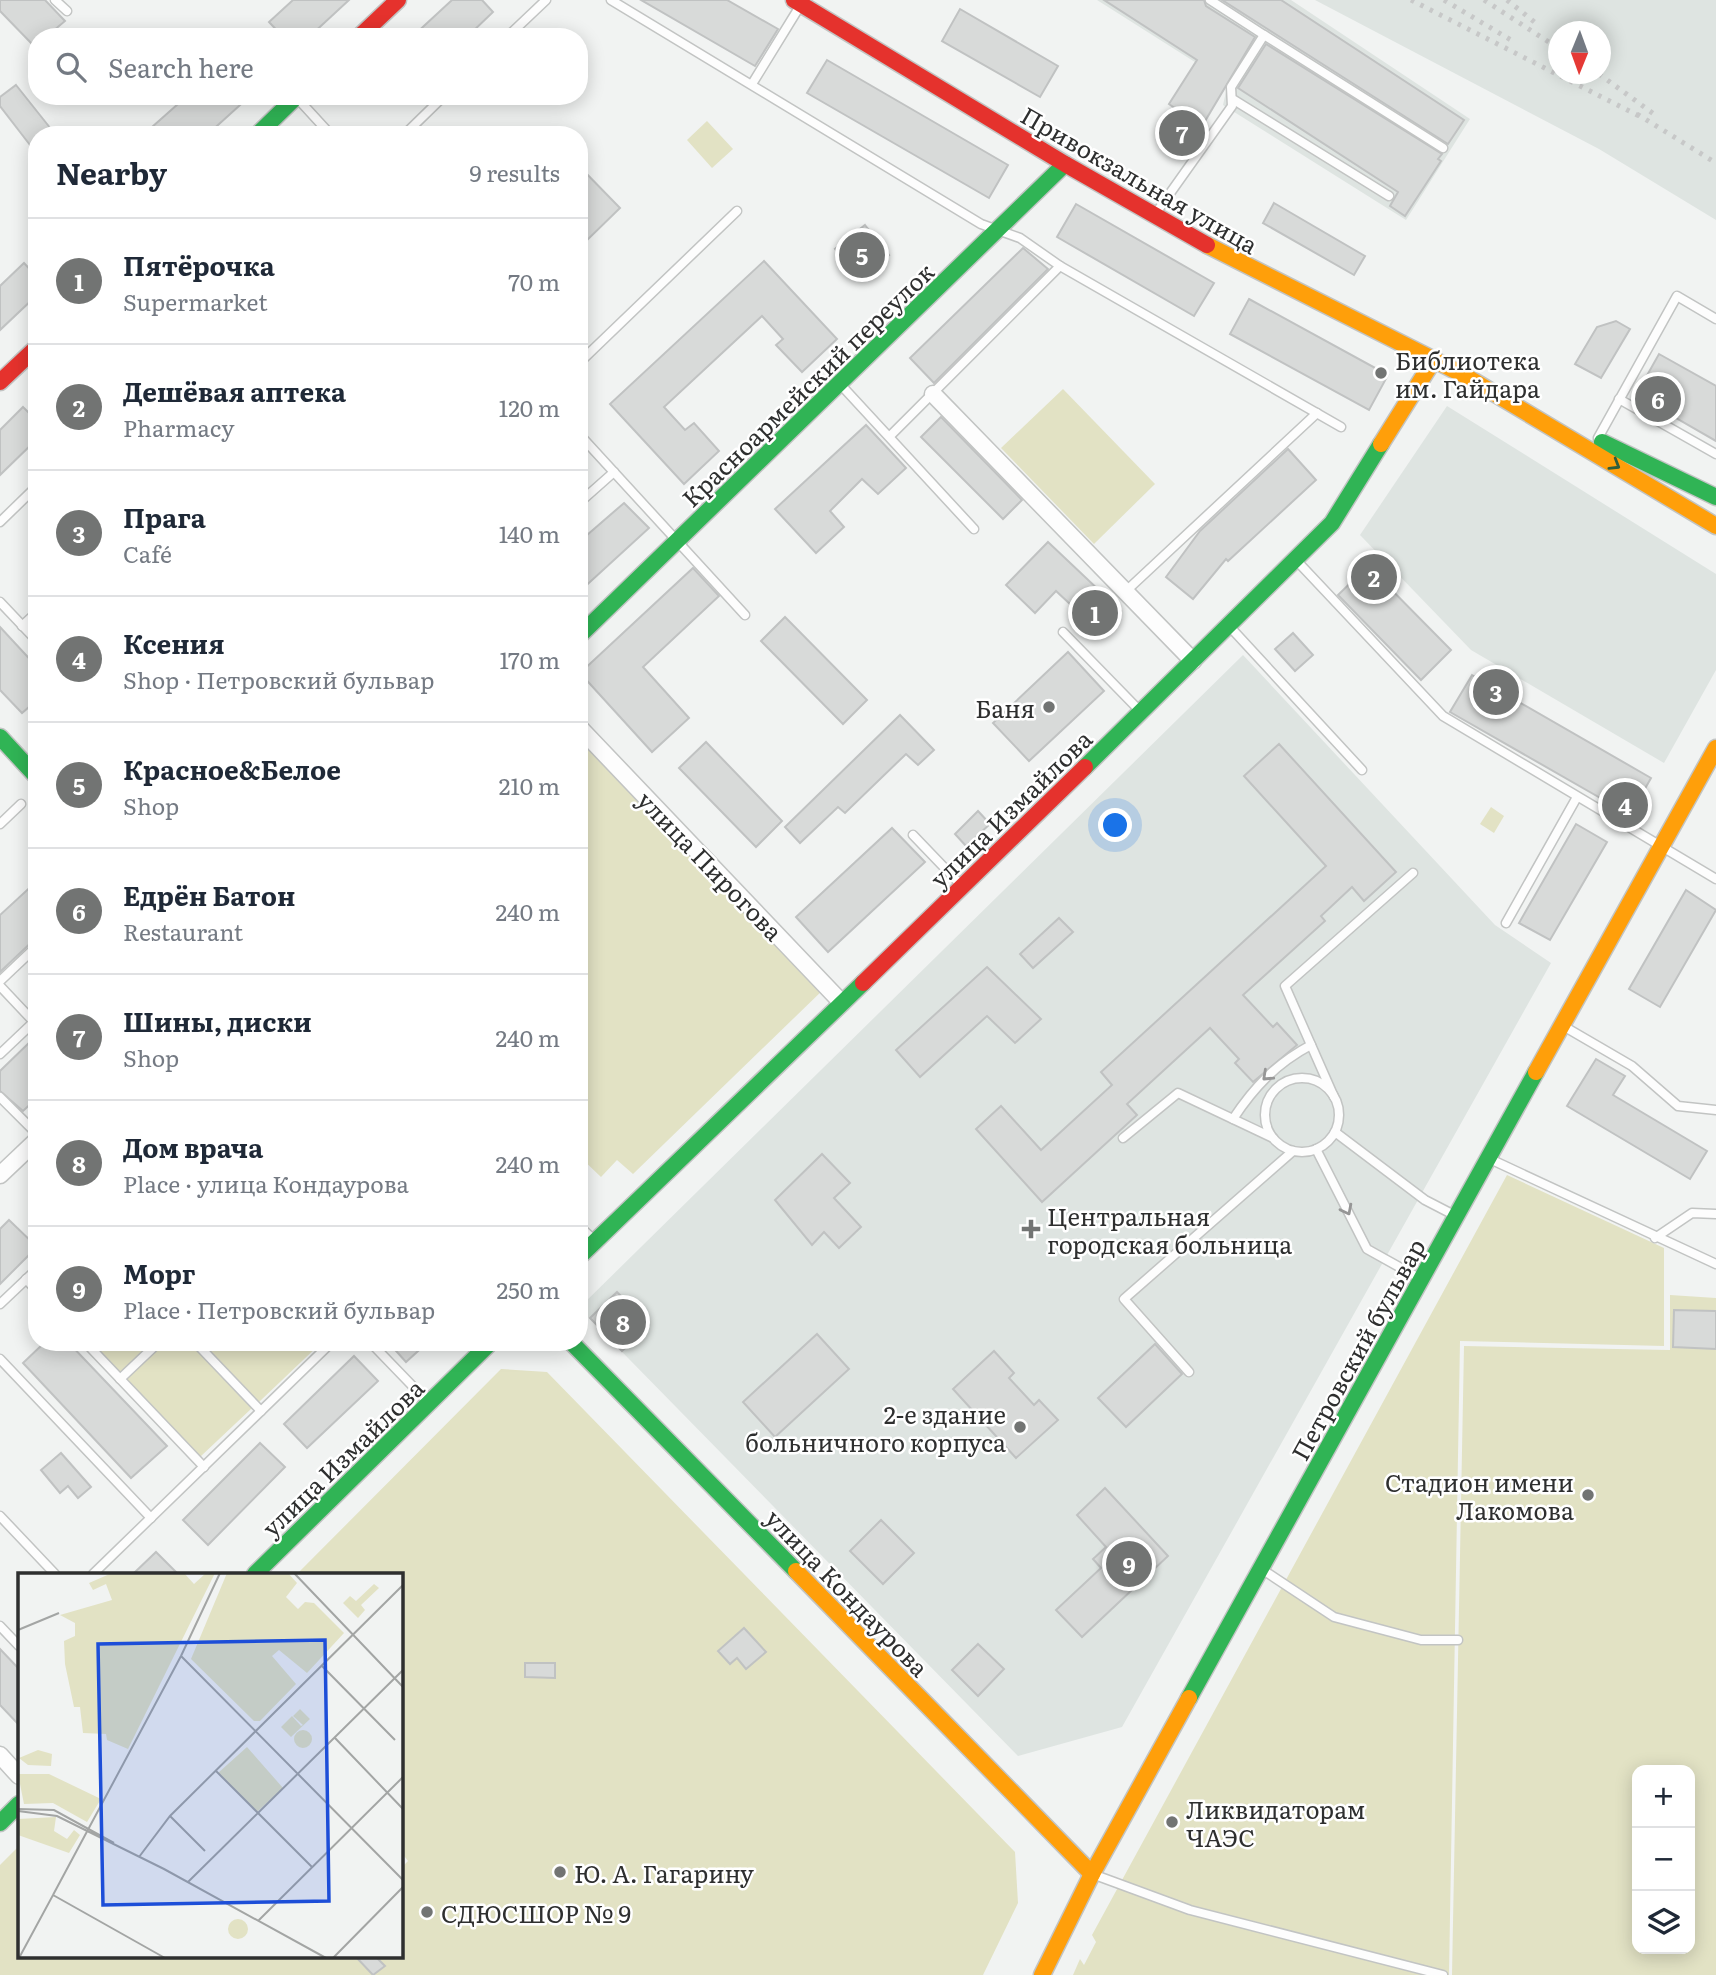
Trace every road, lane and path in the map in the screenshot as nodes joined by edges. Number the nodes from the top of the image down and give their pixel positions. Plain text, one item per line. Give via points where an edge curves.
1 (55, 0) edge
2 (398, 0) edge
3 (546, 0) edge
4 (611, 0) edge
5 (1210, 0) edge
6 (798, 2) edge
7 (67, 11) dead end
8 (368, 28) edge
9 (516, 28) edge
10 (1264, 36) junction
11 (752, 84) junction
12 (1234, 100) junction
13 (289, 105) edge
14 (304, 105) edge
15 (435, 105) edge
16 (266, 126) edge
17 (323, 126) edge
18 (413, 126) edge
19 (1443, 148) dead end
20 (1065, 164) junction
21 (1389, 196) dead end
22 (737, 211) dead end
23 (1154, 215) junction
24 (998, 231) junction
25 (1060, 266) junction
26 (1716, 318) edge
27 (588, 354) edge
28 (28, 361) edge
29 (1433, 361) junction
30 (1473, 380) junction
31 (0, 383) edge
32 (841, 384) junction
33 (933, 394) junction
34 (1619, 399) junction
35 (1317, 413) junction
36 (1341, 427) dead end
37 (890, 436) junction
38 (1597, 440) junction
39 (588, 444) edge
40 (1716, 454) edge
41 (614, 472) junction
42 (28, 495) edge
43 (588, 495) edge
44 (1716, 497) edge
45 (0, 523) edge
46 (1716, 526) edge
47 (974, 529) dead end
48 (677, 542) junction
49 (1295, 559) junction
50 (1125, 592) junction
51 (0, 602) edge
52 (745, 615) dead end
53 (28, 620) edge
54 (22, 626) junction
55 (1229, 626) junction
56 (588, 627) edge
57 (28, 632) edge
58 (1063, 632) dead end
59 (1193, 661) junction
60 (1142, 712) junction
61 (588, 736) edge
62 (0, 737) edge
63 (1716, 748) edge
64 (28, 765) edge
65 (1362, 770) dead end
66 (1577, 797) junction
67 (22, 804) dead end
68 (0, 824) edge
69 (914, 835) dead end
70 (1662, 848) junction
71 (1413, 873) dead end
72 (1716, 879) edge
73 (962, 886) junction
74 (1506, 923) dead end
75 (28, 955) edge
76 (0, 984) edge
77 (842, 1003) junction
78 (28, 1013) edge
79 (1563, 1026) junction
80 (28, 1027) edge
81 (1311, 1045) junction
82 (0, 1054) edge
83 (0, 1097) edge
84 (1334, 1097) junction
85 (1716, 1110) edge
86 (1233, 1119) junction
87 (28, 1125) edge
88 (1335, 1132) junction
89 (1123, 1138) dead end
90 (1273, 1138) junction
91 (28, 1149) edge
92 (1316, 1149) junction
93 (1293, 1151) junction
94 (1489, 1159) junction
95 (0, 1175) edge
96 (1716, 1214) edge
97 (1457, 1217) junction
98 (588, 1234) edge
99 (1655, 1238) junction
100 (595, 1241) junction
101 (588, 1248) edge
102 (1716, 1264) edge
103 (26, 1279) edge
104 (1422, 1279) junction
105 (0, 1304) edge
106 (94, 1351) edge
107 (150, 1351) edge
108 (204, 1351) edge
109 (323, 1351) edge
110 (379, 1351) edge
111 (482, 1351) edge
112 (580, 1351) edge
113 (0, 1359) edge
114 (1189, 1372) dead end
115 (120, 1379) junction
116 (429, 1404) junction
117 (261, 1411) junction
118 (204, 1467) junction
119 (0, 1516) edge
120 (151, 1518) junction
121 (1260, 1568) junction
122 (54, 1573) edge
123 (94, 1573) edge
124 (256, 1573) edge
125 (0, 1626) edge
126 (1458, 1640) dead end
127 (18, 1645) edge
128 (0, 1755) edge
129 (18, 1775) edge
130 (18, 1805) edge
131 (0, 1823) edge
132 (1092, 1874) junction
133 (1041, 1975) edge
134 (1443, 1975) edge

1 - 7 lane
2 - 8 street
3 - 9 lane
4 - 11 lane
5 - 10 lane
6 - 11 lane
6 - 20 street, Привокзальная улица
10 - 12 lane via 1231,87
10 - 19 lane
11 - 24 lane
12 - 21 lane
12 - 23 lane
13 - 16 street
14 - 17 lane
15 - 18 lane
20 - 23 street, Привокзальная улица
20 - 24 street, Красноармейский переулок
22 - 27 lane
23 - 29 street, Привокзальная улица via 1245,267
24 - 25 lane via 1020,238
24 - 32 street, Красноармейский переулок
25 - 33 lane
25 - 35 lane
26 - 34 lane via 1677,296
28 - 31 street
29 - 30 street, Привокзальная улица
29 - 49 street, улица Измайлова via 1332,523
30 - 38 street, Привокзальная улица
30 -> 46 street, Привокзальная улица
32 - 37 lane
32 - 48 street, Красноармейский переулок
33 - 37 lane
33 - 50 street
34 - 38 lane
34 - 40 lane
35 - 36 lane
35 - 50 lane
37 - 47 lane
38 - 44 street, Привокзальная улица
39 - 41 lane
41 - 43 lane
41 - 48 lane
42 - 45 lane
48 - 52 lane
48 - 56 street, Красноармейский переулок
49 - 55 street, улица Измайлова
49 - 66 lane via 1443,716
50 - 59 street
51 - 54 lane
53 - 54 lane
54 - 57 lane
55 - 59 street, улица Измайлова
55 - 65 lane
58 - 60 lane
59 - 60 street, улица Измайлова
60 - 73 street, улица Измайлова
61 - 77 street, улица Пирогова
62 - 64 street
63 - 70 street, Петровский бульвар
66 - 70 lane
66 - 74 lane
67 - 68 lane
69 - 73 lane
70 - 72 lane
70 - 79 street, Петровский бульвар
71 - 81 lane via 1285,986
73 - 77 street, улица Измайлова
75 - 76 lane
76 - 78 lane
77 - 100 street, улица Измайлова
79 - 85 lane via 1632,1066 1678,1106
79 - 94 street, Петровский бульвар
80 - 82 lane
81 - 84 lane
81 -> 86 lane via 1252,1090
83 - 87 lane
84 - 88 lane via 1339,1109
84 - 90 lane via 1317,1081 1282,1084 1267,1103 1267,1127
86 - 89 lane via 1178,1093
86 - 90 lane
88 - 92 lane
88 - 97 lane via 1425,1199
90 - 93 lane
91 - 95 street
92 - 93 lane
92 -> 104 lane via 1367,1249
93 - 114 lane via 1124,1299
94 - 97 street, Петровский бульвар
94 - 99 lane
96 - 99 lane via 1692,1213
97 - 104 street, Петровский бульвар
98 - 100 lane
99 - 102 lane
100 - 101 street, улица Измайлова
103 - 105 lane
104 - 121 street, Петровский бульвар
106 - 115 lane
107 - 115 lane
108 - 117 lane
109 - 117 lane
110 - 116 lane
111 - 116 street, улица Измайлова
112 - 132 street, улица Кондаурова
113 - 120 lane
115 - 118 lane
116 - 124 street, улица Измайлова
117 - 118 lane
118 - 120 lane
119 - 122 lane
120 - 123 lane
121 - 126 lane via 1334,1617 1421,1640
121 - 132 street, Петровский бульвар
125 - 127 lane
128 - 129 street
130 - 131 street
132 - 133 street, Петровский бульвар
132 - 134 lane via 1190,1910

